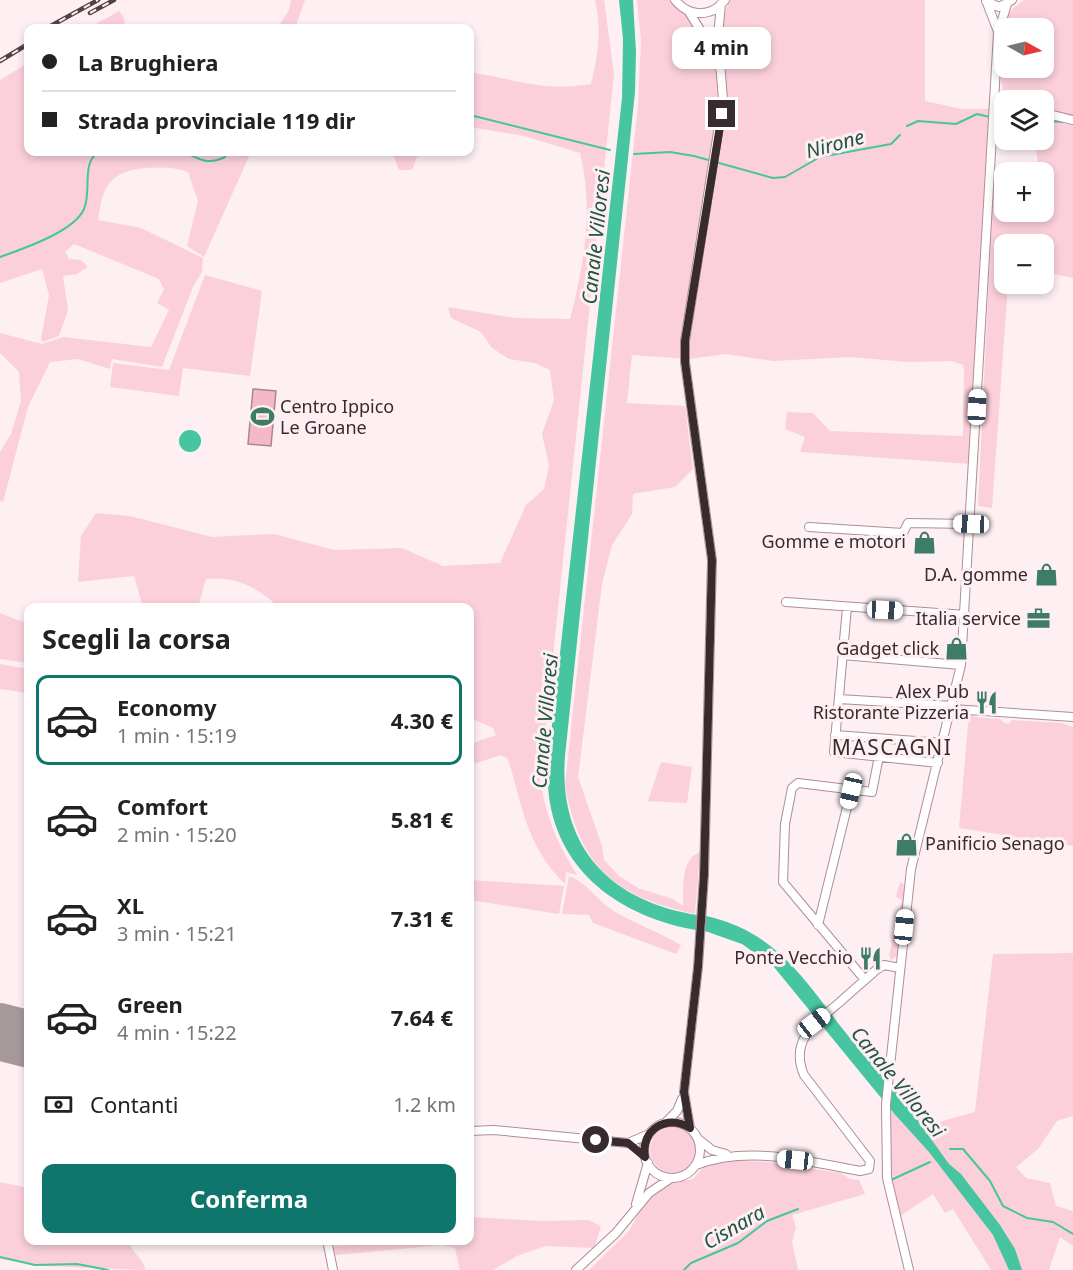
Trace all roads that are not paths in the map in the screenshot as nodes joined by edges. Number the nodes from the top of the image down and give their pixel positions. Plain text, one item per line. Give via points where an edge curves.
1 (675, 0) edge
2 (986, 1) edge
3 (1011, 1) edge
4 (723, 2) edge
5 (689, 12) junction
6 (1004, 18) edge
7 (994, 22) edge
8 (721, 73) junction
9 (1054, 115) edge
10 (994, 119) edge
11 (1073, 120) edge
12 (971, 524) junction
13 (809, 526) dead end
14 (786, 602) dead end
15 (847, 607) junction
16 (966, 615) junction
17 (842, 655) junction
18 (961, 665) junction
19 (839, 699) junction
20 (952, 707) junction
21 (1073, 717) edge
22 (835, 735) junction
23 (943, 743) junction
24 (879, 756) junction
25 (938, 763) junction
26 (851, 791) junction
27 (818, 925) junction
28 (900, 968) junction
29 (865, 980) junction
30 (684, 1092) junction
31 (666, 1122) junction
32 (690, 1128) junction
33 (474, 1131) edge
34 (649, 1134) junction
35 (698, 1139) junction
36 (628, 1143) junction
37 (730, 1155) junction
38 (647, 1160) junction
39 (696, 1165) junction
40 (670, 1178) junction
41 (634, 1208) junction
42 (328, 1245) edge
43 (333, 1270) edge
44 (576, 1270) edge
45 (909, 1270) edge

1 - 5 street
2 - 3 street via 995,7
2 - 7 street
3 - 6 street
4 - 5 street via 706,13
4 - 8 street via 718,36
5 - 8 street
8 - 30 street via 723,100 685,341 712,560 702,904
9 - 11 street
10 - 12 street
12 - 13 street via 908,523 903,533
12 - 16 street
14 - 15 street
15 - 16 street
15 - 17 street
16 - 18 street
17 - 18 street
17 - 19 street
18 - 20 street
19 - 20 street
19 - 22 street
20 - 21 street
20 - 23 street
22 - 23 street
22 - 24 street via 834,752
23 - 25 street
24 - 25 street
24 - 26 street via 872,792
25 - 28 street via 913,855
26 - 27 street
26 - 27 street via 798,783 792,788 785,824 783,882
27 - 29 street
28 - 29 street via 884,965
28 - 45 street via 884,1137 887,1178
29 - 37 street via 814,1023 801,1042 799,1056 801,1069 860,1146 870,1161 869,1168 860,1171
30 - 31 street via 677,1111
30 - 32 street
31 - 32 street
31 - 34 street
32 - 35 street
33 - 36 street
34 - 36 street
34 - 38 street via 645,1143
35 - 37 street via 712,1150
35 - 39 street via 700,1155
36 - 38 street
37 - 39 street
38 - 40 street via 655,1172
38 - 41 street
39 - 40 street via 685,1174
40 - 41 street
41 - 44 street via 616,1233
42 - 43 street

